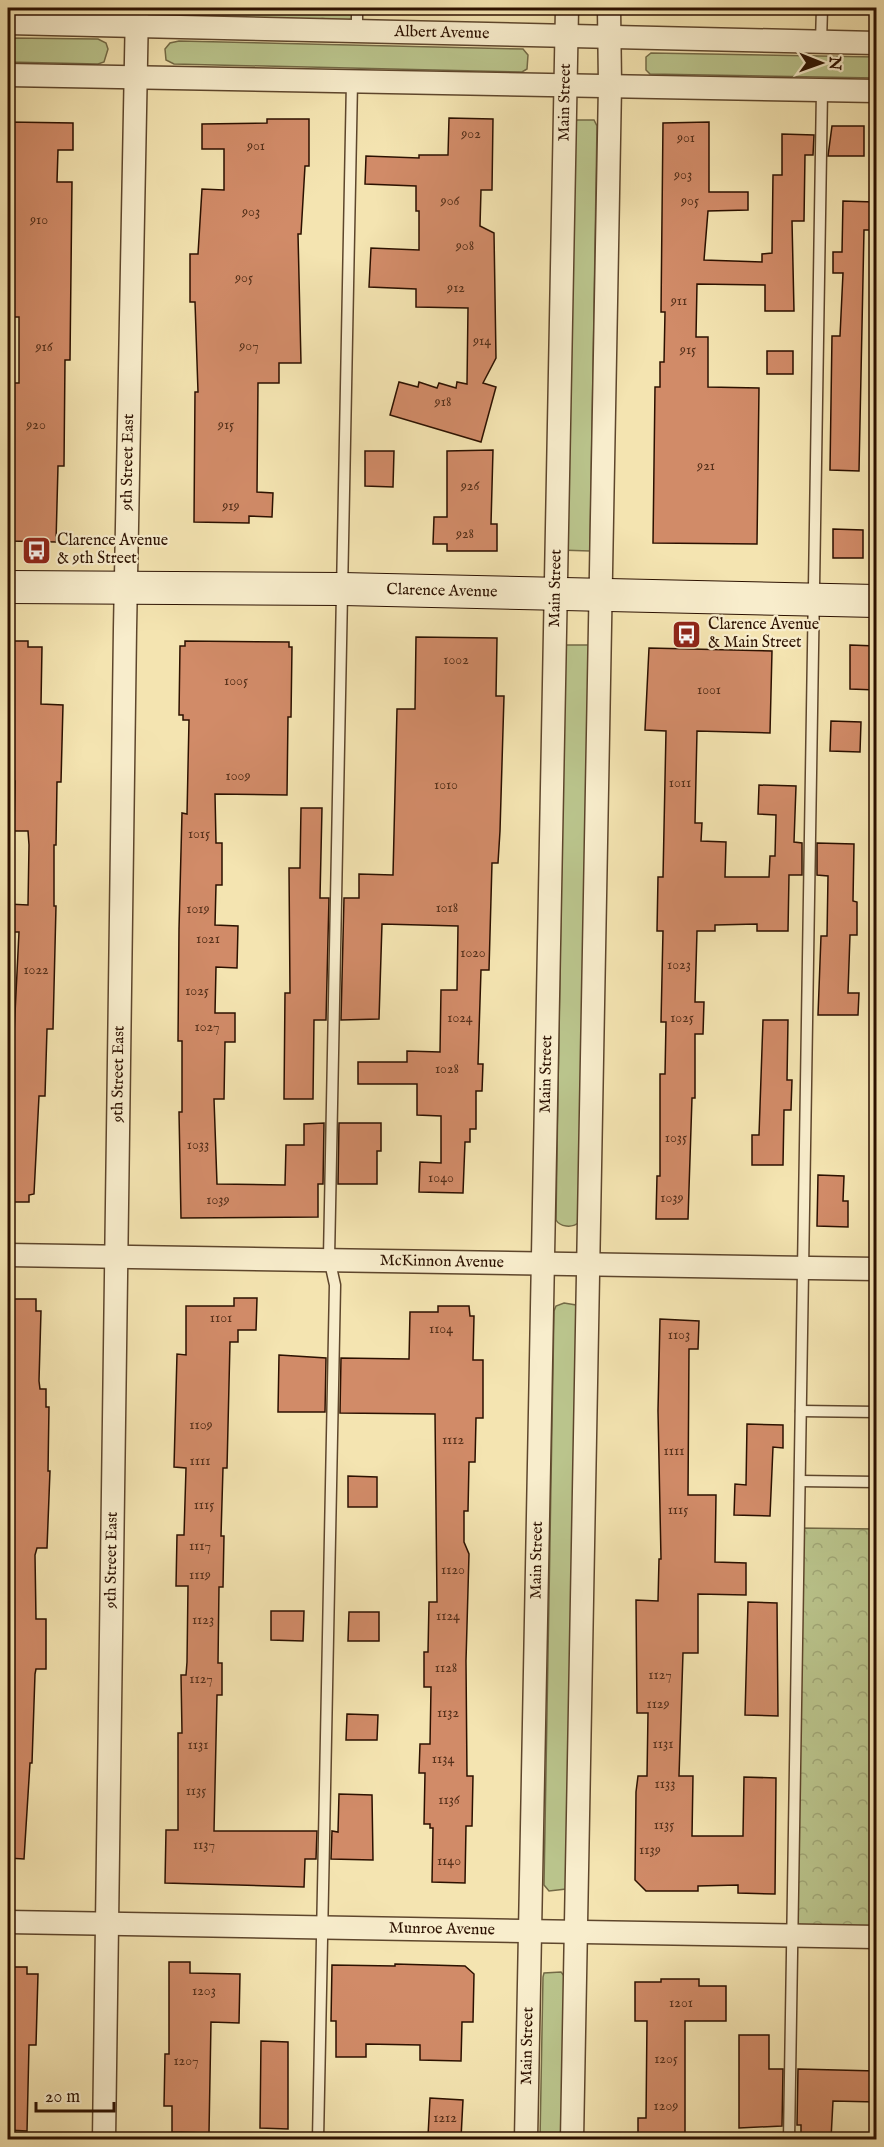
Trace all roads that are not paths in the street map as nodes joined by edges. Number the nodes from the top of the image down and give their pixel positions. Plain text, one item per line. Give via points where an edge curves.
1 (357, 8) edge
2 (567, 8) edge
3 (609, 8) edge
4 (822, 8) edge
5 (137, 17) edge
6 (8, 23) edge
7 (357, 33) junction
8 (566, 37) junction
9 (609, 37) junction
10 (821, 42) junction
11 (876, 43) edge
12 (8, 75) edge
13 (136, 77) junction
14 (352, 81) junction
15 (565, 84) junction
16 (610, 85) junction
17 (822, 90) junction
18 (876, 91) edge
19 (8, 586) edge
20 (126, 588) junction
21 (342, 589) junction
22 (555, 594) junction
23 (600, 594) junction
24 (814, 600) junction
25 (876, 601) edge
26 (8, 1255) edge
27 (115, 1256) junction
28 (329, 1258) junction
29 (542, 1264) junction
30 (587, 1264) junction
31 (805, 1268) junction
32 (876, 1269) edge
33 (801, 1411) junction
34 (876, 1412) edge
35 (800, 1481) junction
36 (876, 1482) edge
37 (8, 1922) edge
38 (107, 1924) junction
39 (321, 1927) junction
40 (530, 1930) junction
41 (574, 1931) junction
42 (792, 1935) junction
43 (876, 1937) edge
44 (104, 2139) edge
45 (318, 2139) edge
46 (526, 2139) edge
47 (572, 2139) edge
48 (789, 2139) edge

1 - 7 lane
2 - 8 street, Main Street
3 - 9 street
4 - 10 lane
5 - 6 street, Albert Avenue
5 - 7 street, Albert Avenue
5 - 13 street, 9th Street East
7 - 8 street, Albert Avenue
8 - 9 street, Albert Avenue
8 - 15 street, Main Street
9 - 10 street, Albert Avenue
9 - 16 street
10 - 11 street, Albert Avenue
12 - 13 street
13 - 14 street
13 - 20 street, 9th Street East
14 - 15 street
14 - 21 lane
15 - 16 street
15 - 22 street, Main Street
16 - 17 street
16 - 23 street
17 - 18 street
17 - 24 lane
19 - 20 main road, Clarence Avenue
20 - 21 main road, Clarence Avenue
20 - 27 street, 9th Street East
21 - 22 main road, Clarence Avenue
21 - 28 lane
22 - 23 main road, Clarence Avenue
22 - 29 street, Main Street
23 - 24 main road, Clarence Avenue
23 - 30 street
24 - 25 main road, Clarence Avenue
24 - 31 lane
26 - 27 street, McKinnon Avenue
27 - 28 street, McKinnon Avenue
27 - 38 street, 9th Street East
28 - 29 street, McKinnon Avenue
28 - 39 lane via 335,1285
29 - 30 street, McKinnon Avenue
29 - 40 street, Main Street
30 - 31 street, McKinnon Avenue
30 - 41 street
31 - 32 street, McKinnon Avenue
31 - 33 lane
33 - 34 lane
33 - 35 lane
35 - 36 lane
35 - 42 lane
37 - 38 street, Munroe Avenue
38 - 39 street, Munroe Avenue
38 - 44 street, 9th Street East
39 - 40 street, Munroe Avenue
39 - 45 lane
40 - 41 street, Munroe Avenue
40 - 46 street, Main Street
41 - 42 street, Munroe Avenue
41 - 47 street
42 - 43 street, Munroe Avenue
42 - 48 lane

